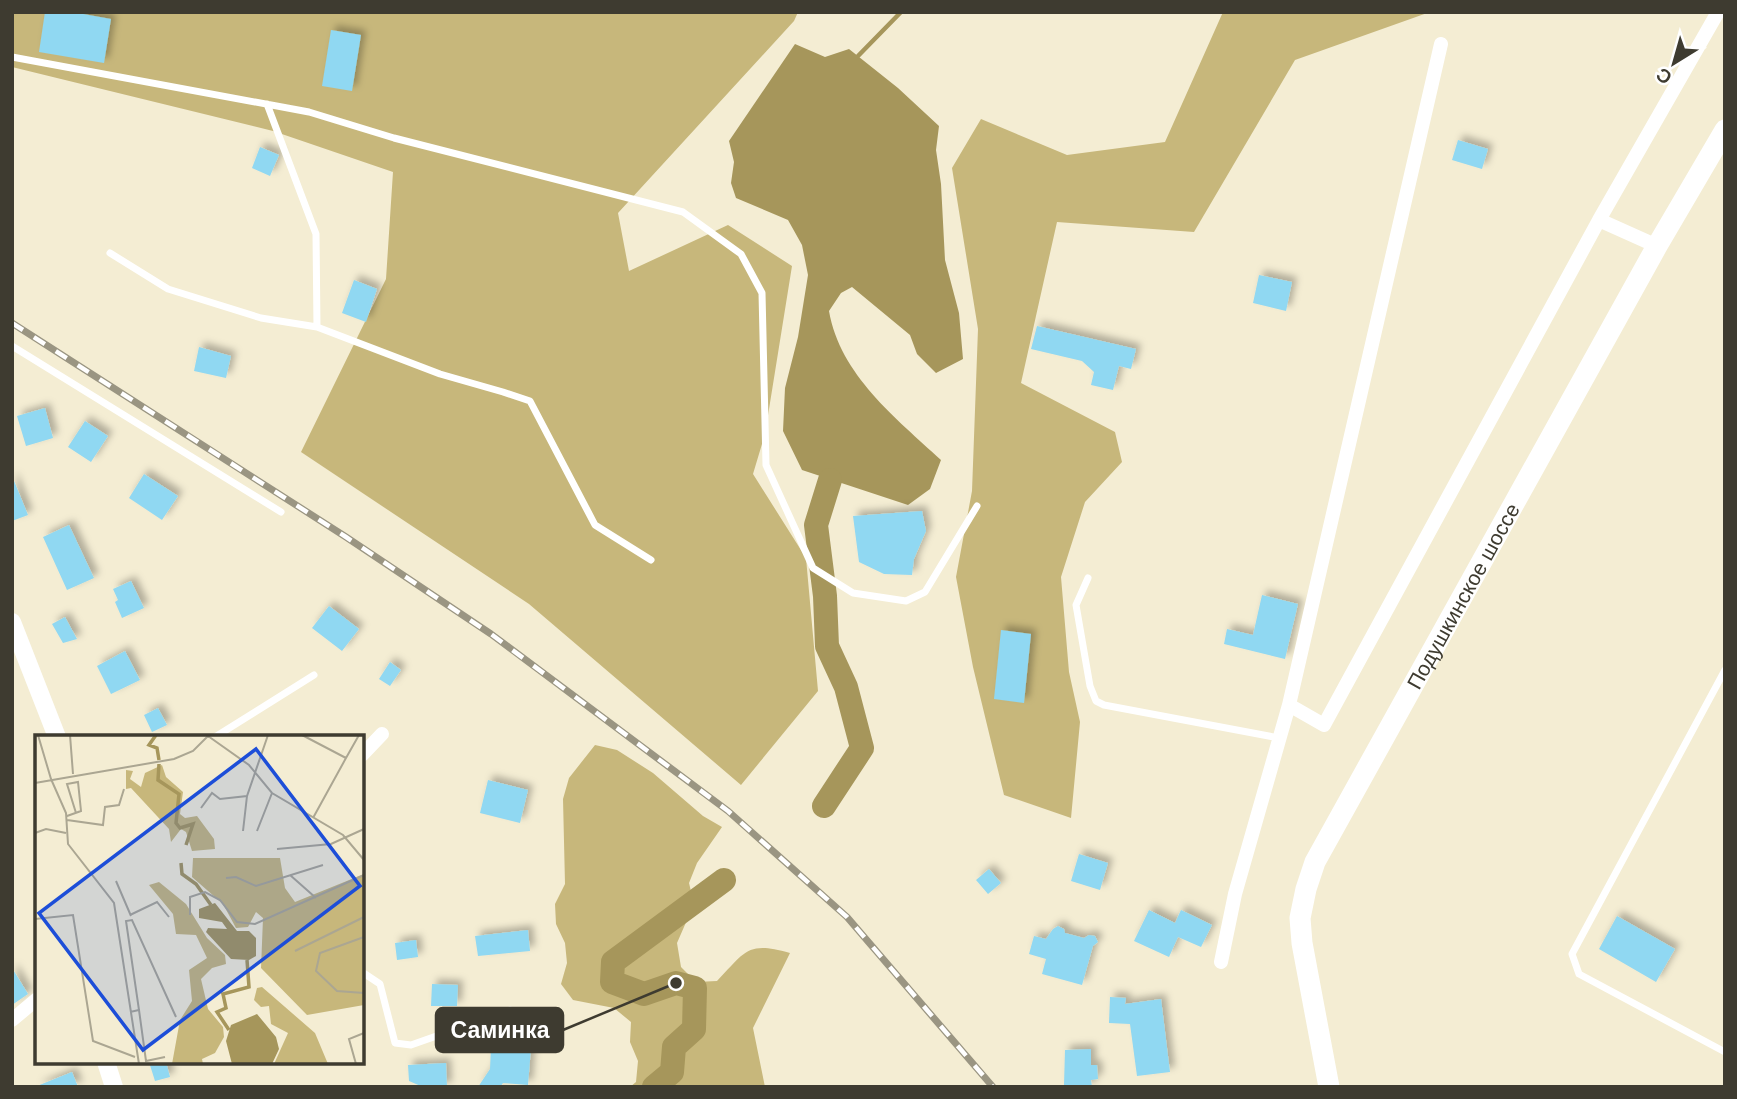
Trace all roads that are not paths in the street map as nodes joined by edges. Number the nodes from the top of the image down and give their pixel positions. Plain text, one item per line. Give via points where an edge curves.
1 (1718, 12) edge
2 (1441, 44) dead end
3 (12, 57) edge
4 (267, 104) junction
5 (1725, 131) edge
6 (1599, 220) junction
7 (1657, 246) junction
8 (110, 253) dead end
9 (317, 327) junction
10 (12, 346) edge
11 (976, 506) dead end
12 (281, 512) dead end
13 (651, 560) dead end
14 (1088, 578) dead end
15 (12, 622) edge
16 (1725, 670) edge
17 (314, 676) dead end
18 (1289, 705) junction
19 (383, 734) dead end
20 (56, 735) edge
21 (218, 735) edge
22 (1279, 738) junction
23 (364, 753) edge
24 (1221, 962) dead end
25 (364, 973) edge
26 (35, 1001) edge
27 (510, 1010) dead end
28 (12, 1020) edge
29 (1725, 1052) edge
30 (107, 1064) edge
31 (114, 1087) edge
32 (1329, 1087) edge

1 - 6 street
2 - 18 street
3 - 4 lane
4 - 9 lane via 316,234
4 - 11 lane via 683,212 741,254 762,293 766,465 813,568 853,593 906,601 925,592
5 - 7 main road, Подушкинское шоссе
6 - 7 street
6 - 18 street via 1324,725
7 - 32 main road, Подушкинское шоссе via 1315,862 1300,918
8 - 9 lane via 168,289 261,318
9 - 13 lane via 440,374 530,401 595,525
10 - 12 lane
14 - 22 lane via 1076,605 1096,701
15 - 20 street
16 - 29 lane via 1572,954 1579,975
17 - 21 lane
18 - 22 street
19 - 23 street
22 - 24 street
25 - 27 lane via 380,984 395,1043 411,1045
26 - 28 street
30 - 31 street

